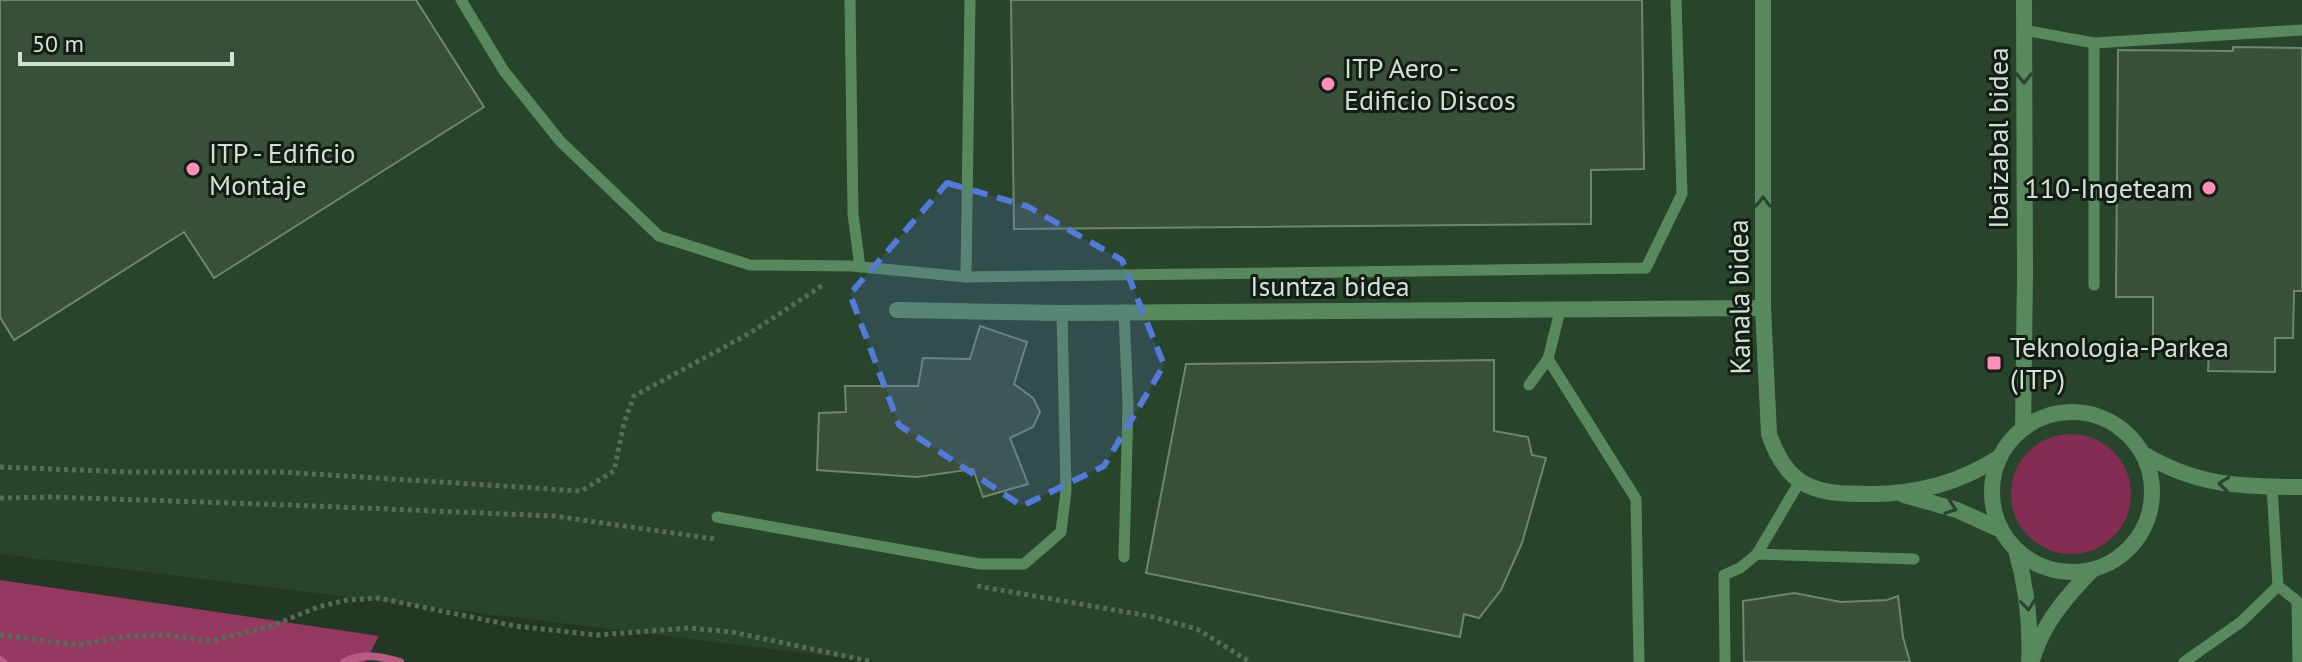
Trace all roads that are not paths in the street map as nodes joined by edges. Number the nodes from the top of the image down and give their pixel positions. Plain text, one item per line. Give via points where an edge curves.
1 (461, 0) edge
2 (850, 0) edge
3 (970, 0) edge
4 (1676, 0) edge
5 (1763, 0) edge
6 (2024, 0) edge
7 (2024, 30) junction
8 (2302, 30) edge
9 (2094, 43) junction
10 (860, 267) junction
11 (966, 277) junction
12 (2094, 285) dead end
13 (1763, 308) junction
14 (897, 310) dead end
15 (1560, 311) junction
16 (1062, 313) junction
17 (1124, 313) junction
18 (1548, 359) junction
19 (1529, 385) dead end
20 (2023, 428) junction
21 (2142, 453) junction
22 (2000, 457) junction
23 (1800, 481) junction
24 (2272, 487) junction
25 (2302, 487) edge
26 (1898, 494) junction
27 (717, 517) dead end
28 (2001, 530) junction
29 (2016, 550) junction
30 (1757, 554) junction
31 (1124, 557) dead end
32 (1914, 559) dead end
33 (2092, 570) junction
34 (2278, 586) junction
35 (1639, 662) edge
36 (1725, 662) edge
37 (2030, 662) edge
38 (2184, 662) edge
39 (2298, 662) edge

1 - 10 lane via 504,71 560,141 659,236 750,265
2 - 10 lane via 853,214
3 - 11 lane
4 - 11 lane via 1682,194 1646,268
13 -> 5 street, Kanala bidea
6 - 7 street, Ibaizabal bidea
7 - 9 lane
7 -> 20 street, Ibaizabal bidea
8 - 9 lane
9 - 12 lane
10 - 11 lane
13 - 15 street, Isuntza bidea
13 - 23 street, Kanala bidea via 1769,434 1786,469
14 - 16 street, Isuntza bidea
15 - 17 street, Isuntza bidea
15 - 18 lane
16 - 17 street, Isuntza bidea
16 - 27 lane via 1066,491 1061,532 1024,564 980,564
17 - 31 lane
18 - 19 lane
18 - 35 lane via 1636,499
20 - 21 street via 2047,415 2075,412 2102,417 2125,432
20 - 22 street
24 -> 21 street via 2210,482 2171,470
21 - 33 street via 2151,477 2152,502 2145,525 2133,545
22 - 26 street via 1958,480
22 - 28 street via 1992,481
23 - 26 street via 1831,494
23 - 30 lane
24 - 25 street
24 - 34 lane
26 -> 28 street via 1957,510
28 - 29 street
29 - 33 street via 2039,566 2065,573
29 -> 37 street via 2029,610
30 - 32 lane
30 - 36 lane via 1724,575
33 - 37 street via 2059,607
34 - 38 lane via 2241,622
34 - 39 lane via 2297,601

